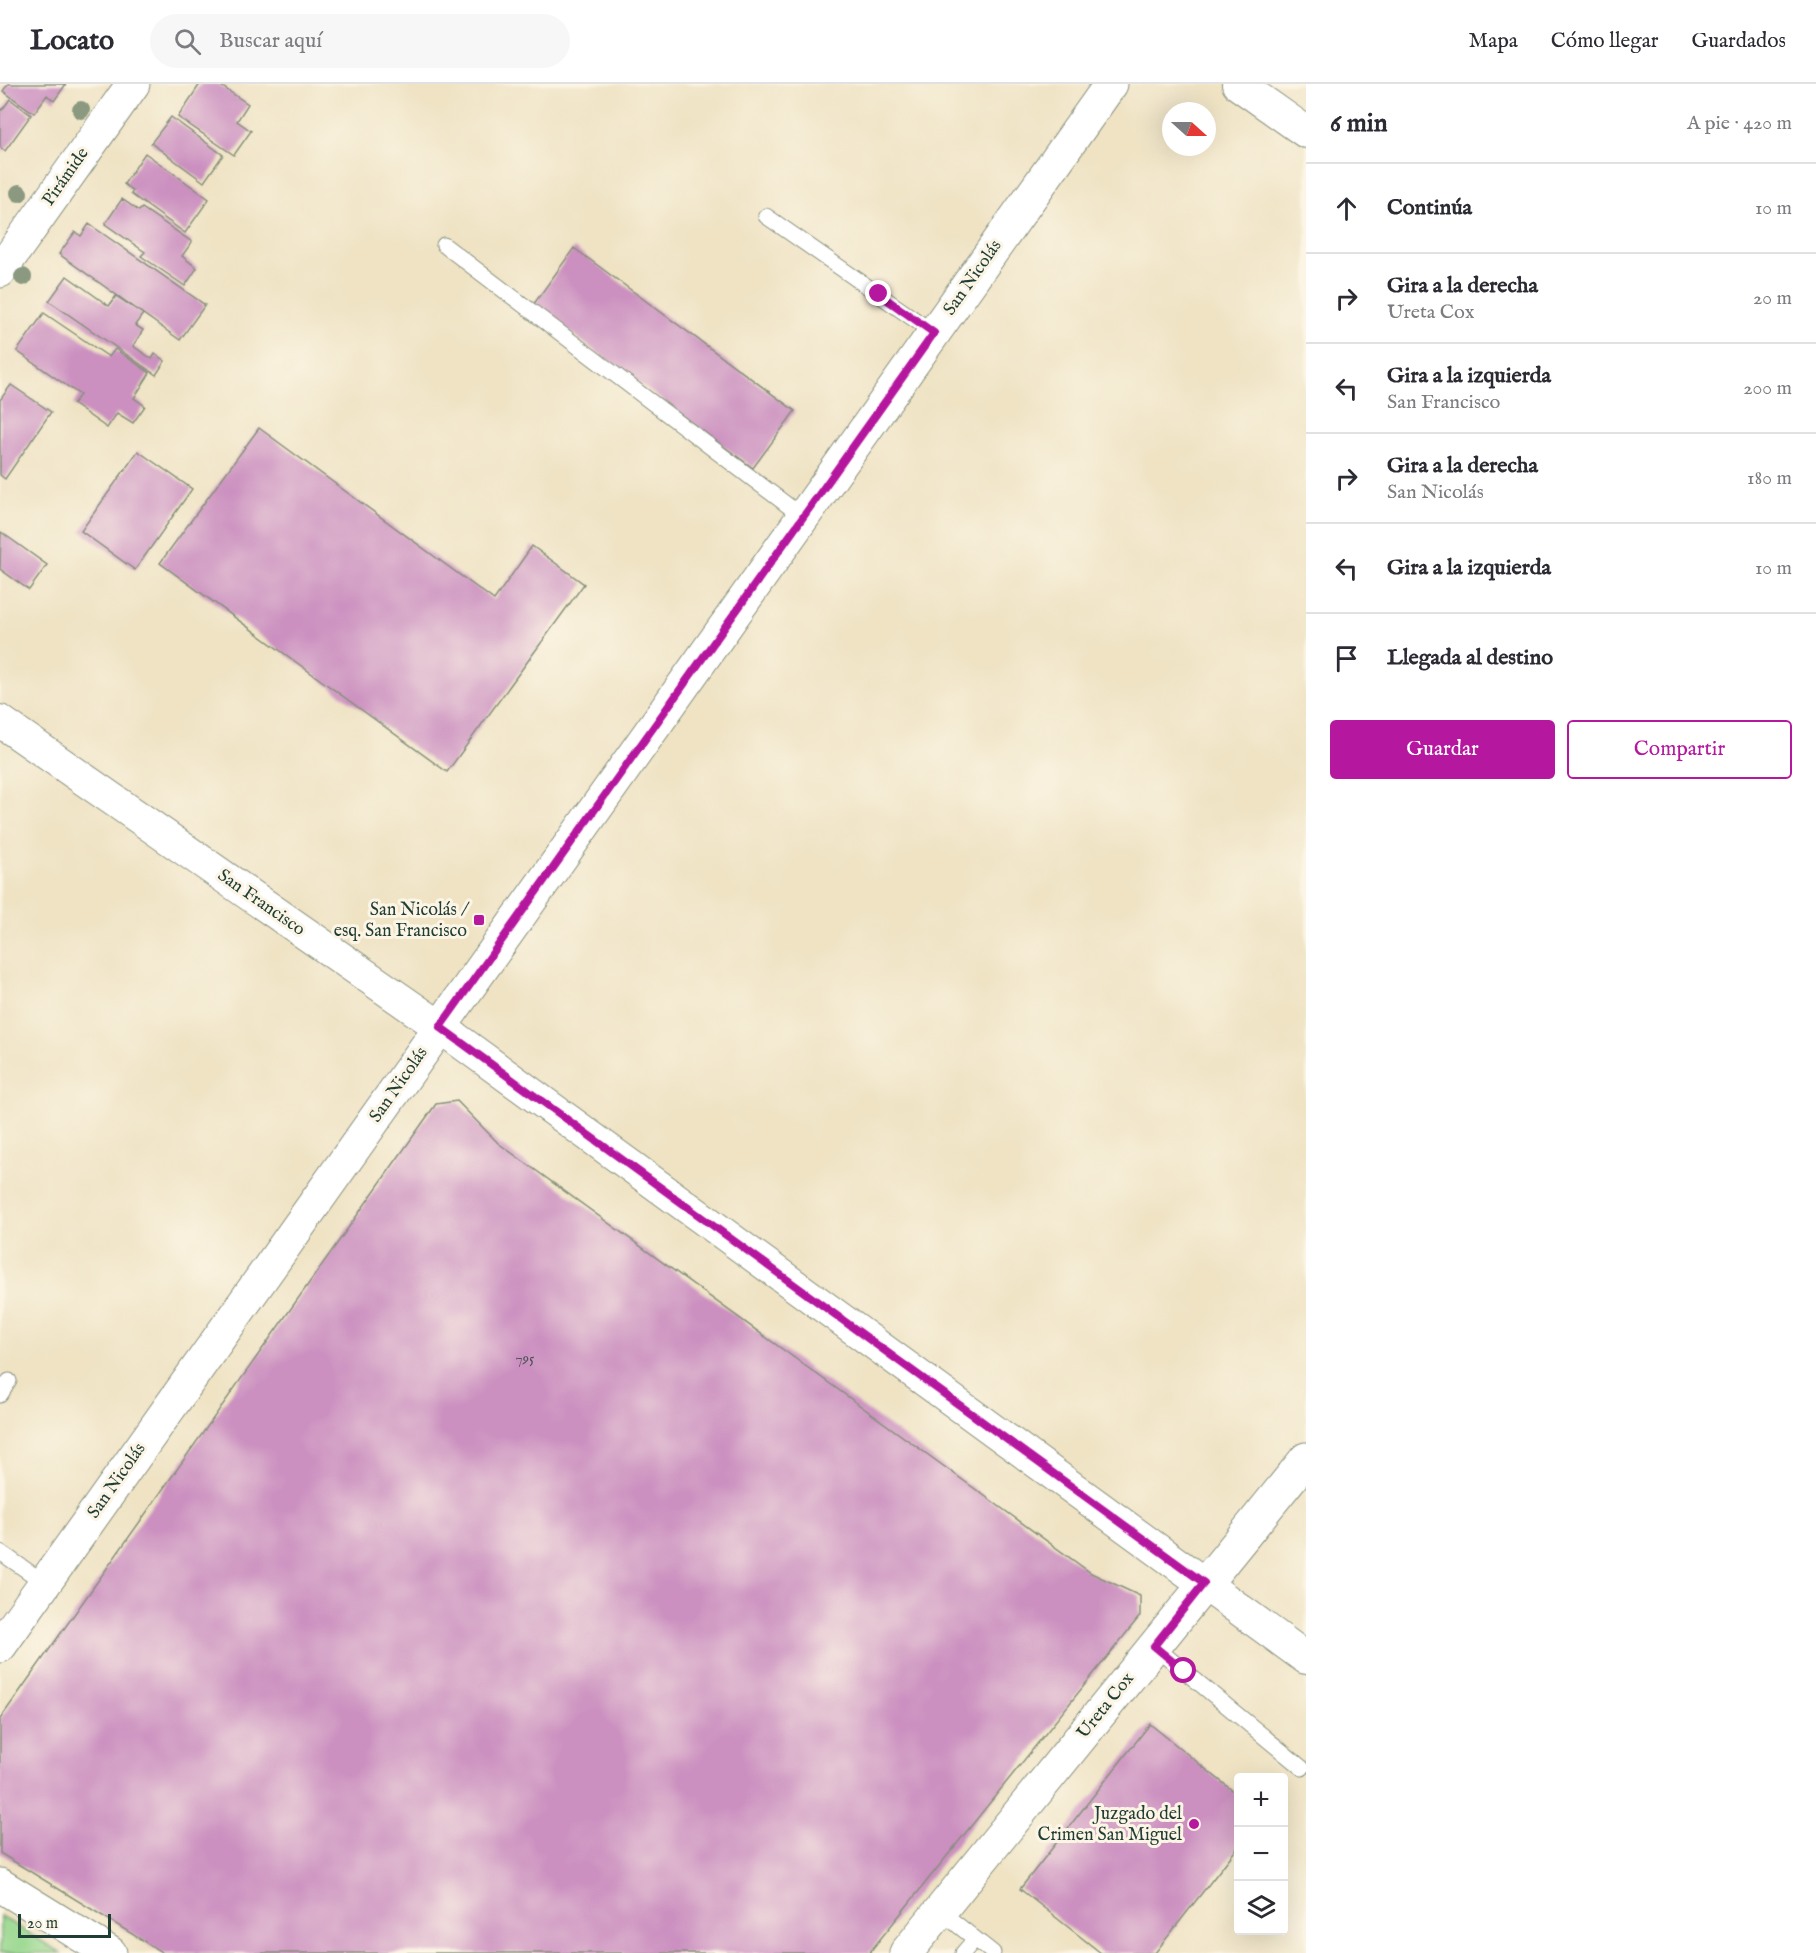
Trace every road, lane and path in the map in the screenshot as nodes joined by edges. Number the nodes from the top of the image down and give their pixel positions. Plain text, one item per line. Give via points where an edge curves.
1 (133, 84) edge
2 (1111, 84) edge
3 (1239, 84) edge
4 (1306, 132) edge
5 (766, 216) dead end
6 (444, 246) dead end
7 (0, 271) edge
8 (934, 333) junction
9 (803, 517) junction
10 (0, 721) edge
11 (440, 1027) junction
12 (9, 1381) dead end
13 (0, 1395) edge
14 (1306, 1460) edge
15 (0, 1552) edge
16 (45, 1583) junction
17 (1204, 1583) junction
18 (0, 1646) edge
19 (1154, 1646) junction
20 (1306, 1658) edge
21 (1302, 1768) dead end
22 (0, 1885) edge
23 (940, 1911) junction
24 (975, 1939) junction
25 (110, 1953) edge
26 (906, 1953) edge
27 (963, 1953) edge
28 (993, 1953) edge

1 - 7 street, Pirámide
2 - 8 street, San Nicolás
3 - 4 street
5 - 8 lane
6 - 9 lane
8 - 9 street, San Nicolás
9 - 11 street, San Nicolás
10 - 11 street, San Francisco
11 - 16 street, San Nicolás
11 - 17 street, San Francisco
12 - 13 lane
14 - 17 street, Ureta Cox
15 - 16 lane
16 - 18 street, San Nicolás
17 - 19 street, Ureta Cox
17 - 20 street, San Francisco
19 - 21 lane
19 - 23 street, Ureta Cox
22 - 25 street
23 - 24 lane
23 - 26 street, Ureta Cox
24 - 27 lane
24 - 28 lane

